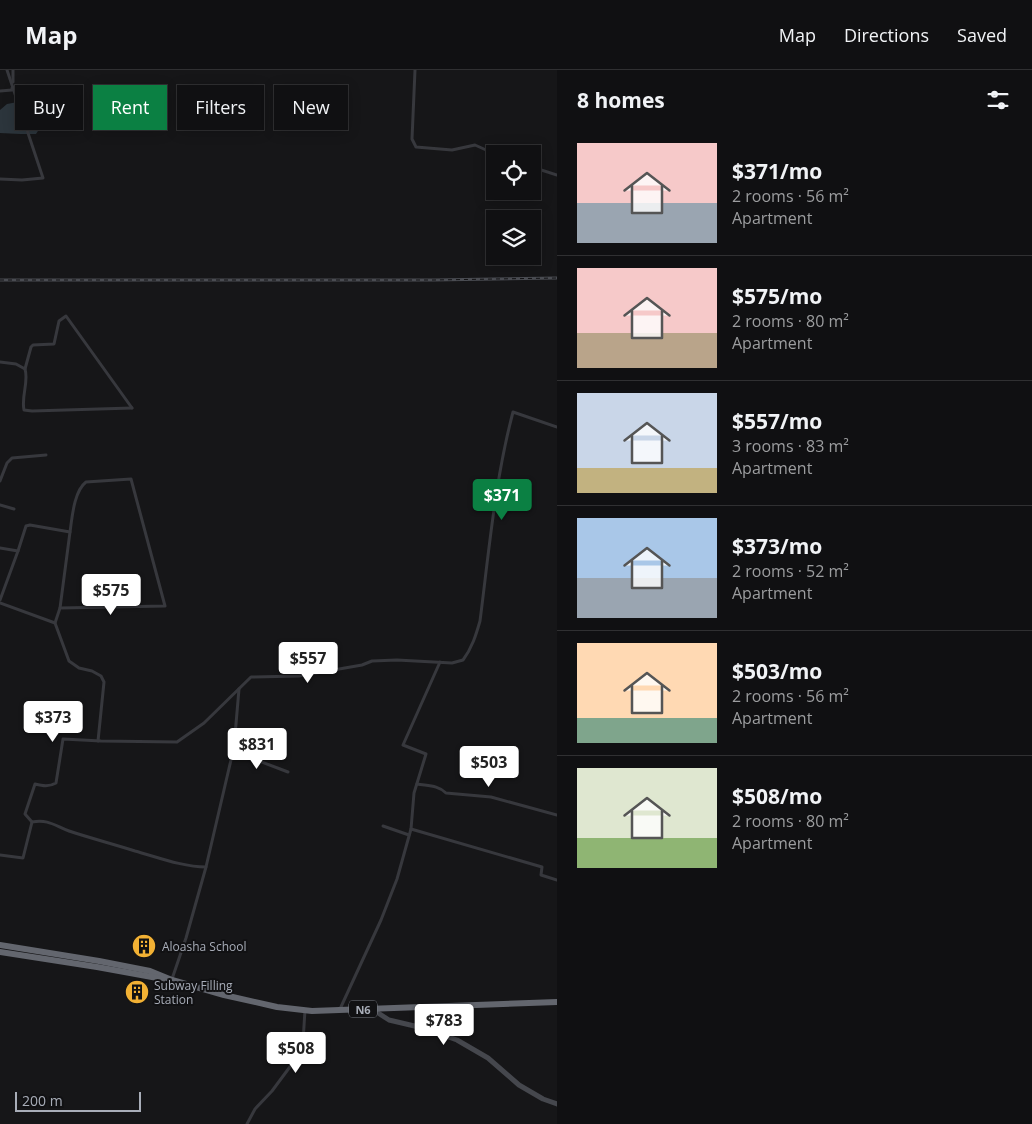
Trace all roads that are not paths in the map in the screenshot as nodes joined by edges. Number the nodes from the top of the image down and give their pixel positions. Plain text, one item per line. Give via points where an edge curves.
1 (7, 70) edge
2 (13, 70) edge
3 (415, 70) edge
4 (0, 91) edge
5 (486, 150) edge
6 (541, 170) edge
7 (557, 175) edge
8 (0, 180) edge
9 (0, 362) edge
10 (25, 369) junction
11 (557, 427) edge
12 (46, 455) dead end
13 (0, 481) edge
14 (0, 505) edge
15 (14, 509) dead end
16 (70, 532) junction
17 (0, 548) edge
18 (18, 551) junction
19 (0, 601) edge
20 (60, 608) junction
21 (55, 623) junction
22 (440, 662) junction
23 (239, 689) junction
24 (98, 741) junction
25 (233, 751) junction
26 (288, 772) dead end
27 (417, 784) junction
28 (557, 814) edge
29 (32, 822) junction
30 (383, 826) dead end
31 (410, 830) junction
32 (409, 835) junction
33 (0, 855) edge
34 (206, 867) junction
35 (557, 880) edge
36 (0, 946) edge
37 (0, 952) edge
38 (172, 980) junction
39 (557, 1002) edge
40 (372, 1009) junction
41 (306, 1010) junction
42 (340, 1010) junction
43 (557, 1104) edge
44 (247, 1124) edge

1 - 8 street via 44,178
2 - 4 street via 12,90
3 - 5 street via 412,139 416,147 452,150 476,145
6 - 7 street
9 - 10 street
10 - 10 street via 30,347 54,344 59,321 66,316 132,408 24,410
11 - 22 street via 513,412 506,439 477,634 464,660
12 - 13 street via 12,458
14 - 15 street
16 - 18 street via 26,526
16 - 20 street
16 - 20 street via 81,486 86,482 131,479 166,606
17 - 18 street
18 - 19 street
19 - 21 street
20 - 21 street
21 - 24 street via 68,661 101,676 104,682
22 - 23 street via 372,661 299,676 251,677
22 - 27 street via 404,745 426,754
23 - 24 street via 204,723 178,742
23 - 25 street
24 - 29 street via 63,739 56,783 52,786 35,784 25,814
25 - 26 street
25 - 34 street
27 - 28 street via 435,786 446,793 492,797
27 - 31 street
29 - 33 street via 23,858
29 - 34 street via 51,823 159,858
30 - 32 street
31 - 32 street
31 - 35 street via 542,867 541,876
32 - 42 street via 381,920
34 - 38 street
36 - 38 highway, N6 via 150,971
37 - 38 highway, N6
38 - 41 highway, N6 via 224,995
39 - 40 highway, N6
40 - 42 highway, N6
40 - 43 street via 389,1020 457,1040 488,1058 519,1085
41 - 42 highway, N6
41 - 44 street via 303,1042 296,1060 255,1109

